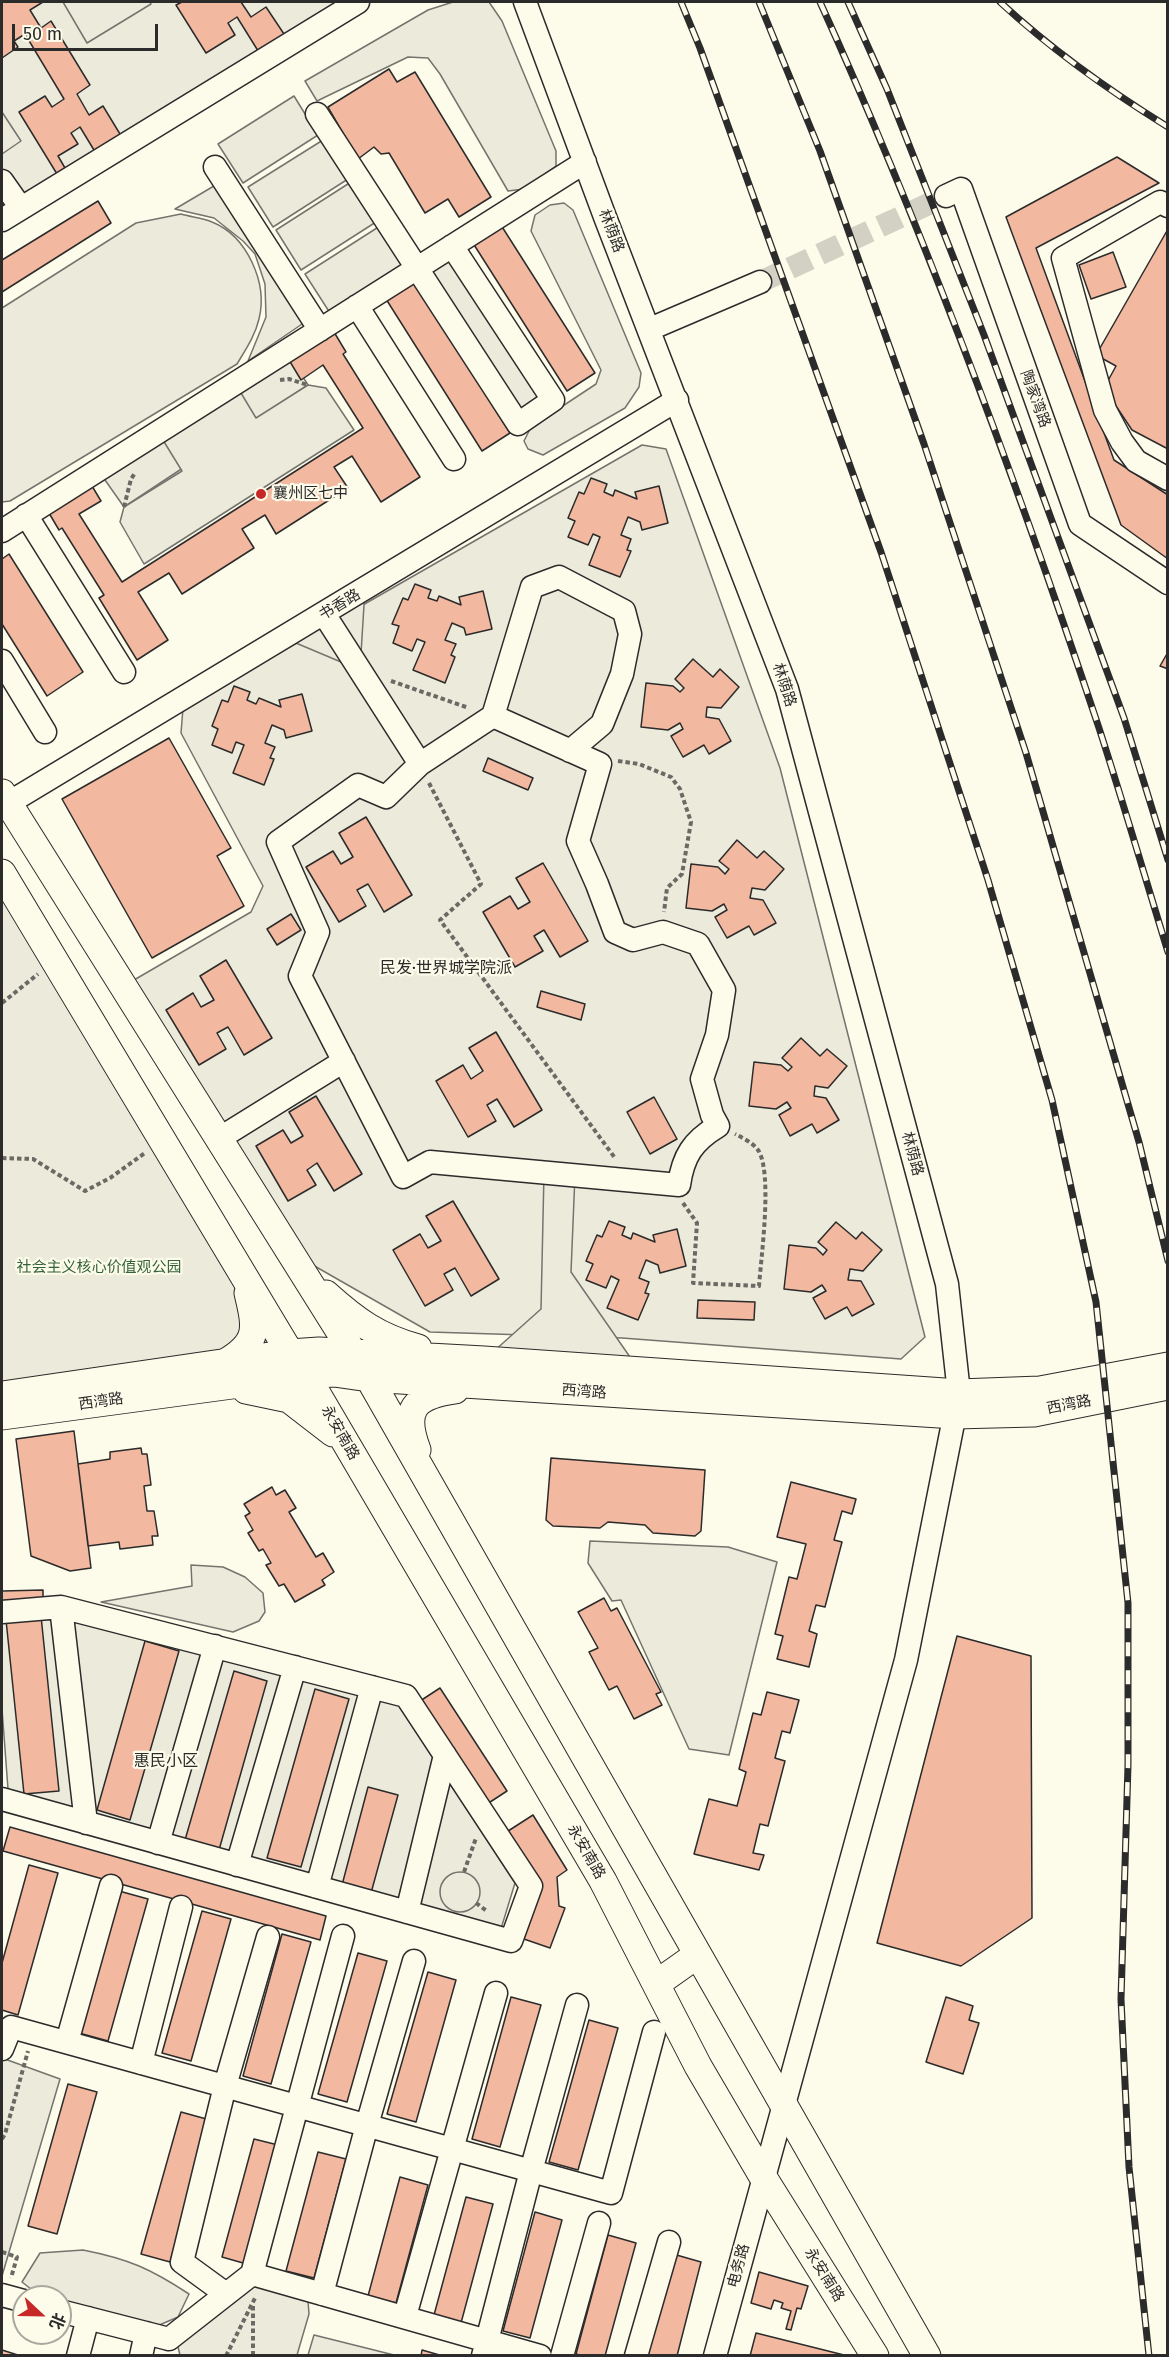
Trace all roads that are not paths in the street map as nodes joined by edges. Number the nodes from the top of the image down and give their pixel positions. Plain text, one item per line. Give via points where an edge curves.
1 (358, 2) edge
2 (525, 2) edge
3 (317, 114) dead end
4 (585, 162) junction
5 (215, 167) dead end
6 (2, 181) edge
7 (946, 196) tunnel mouth
8 (1167, 206) edge
9 (21, 208) junction
10 (2, 220) edge
11 (452, 246) junction
12 (418, 268) junction
13 (760, 282) tunnel mouth
14 (357, 306) junction
15 (650, 329) junction
16 (320, 330) junction
17 (677, 400) junction
18 (454, 459) dead end
19 (1167, 479) edge
20 (26, 515) junction
21 (2, 531) edge
22 (1167, 583) edge
23 (324, 614) junction
24 (2, 661) edge
25 (124, 672) dead end
26 (493, 716) junction
27 (45, 732) dead end
28 (570, 751) junction
29 (420, 765) junction
30 (4, 801) edge
31 (2, 873) edge
32 (344, 1061) junction
33 (220, 1138) junction
34 (243, 1274) junction
35 (305, 1275) junction
36 (290, 1353) junction
37 (354, 1354) junction
38 (454, 1359) junction
39 (1167, 1366) edge
40 (227, 1374) junction
41 (306, 1375) junction
42 (369, 1378) junction
43 (485, 1385) junction
44 (1167, 1386) edge
45 (2, 1395) edge
46 (957, 1404) junction
47 (2, 1416) edge
48 (347, 1446) junction
49 (430, 1485) junction
50 (60, 1607) junction
51 (2, 1612) edge
52 (215, 1646) junction
53 (295, 1667) junction
54 (372, 1687) junction
55 (445, 1755) junction
56 (2, 1799) edge
57 (86, 1823) junction
58 (158, 1843) junction
59 (237, 1865) junction
60 (111, 1886) dead end
61 (317, 1887) junction
62 (181, 1907) dead end
63 (407, 1912) junction
64 (343, 1936) dead end
65 (268, 1937) dead end
66 (697, 1955) junction
67 (414, 1961) dead end
68 (656, 1983) junction
69 (496, 1993) dead end
70 (577, 2005) dead end
71 (654, 2032) dead end
72 (67, 2042) junction
73 (2, 2049) edge
74 (141, 2063) junction
75 (225, 2086) junction
76 (297, 2106) junction
77 (783, 2106) junction
78 (367, 2125) junction
79 (453, 2150) junction
80 (531, 2171) junction
81 (763, 2177) junction
82 (599, 2223) dead end
83 (669, 2242) dead end
84 (256, 2275) junction
85 (226, 2294) junction
86 (322, 2294) junction
87 (72, 2314) edge
88 (405, 2316) junction
89 (88, 2318) junction
90 (147, 2333) junction
91 (171, 2347) edge
92 (485, 2348) edge
93 (78, 2355) edge
94 (141, 2355) edge
95 (540, 2355) edge
96 (562, 2355) edge
97 (636, 2355) edge
98 (715, 2355) edge
99 (874, 2355) edge
100 (927, 2355) edge

1 - 9 street
2 - 4 street, 林荫路
3 - 12 street
4 - 11 street
4 - 15 street, 林荫路
5 - 16 street
6 - 9 street
7 - 22 street, 陶家湾路 via 961,189 1080,525
8 - 19 street via 1160,202 1063,258 1105,410 1136,461
9 - 10 street
11 - 12 street
11 - 12 street via 553,400 518,424
12 - 14 street
13 - 15 street
14 - 16 street
14 - 18 street
15 - 17 street, 林荫路
16 - 20 street
17 - 23 street, 书香路
17 - 46 street, 林荫路 via 787,689 948,1284
20 - 21 street
20 - 25 street
23 - 29 street
23 - 30 street, 书香路
24 - 27 street
26 - 28 street
26 - 28 street via 532,587 559,577 624,611 630,634 622,674 602,724
26 - 29 street
28 - 32 street via 600,764 578,841 615,932 633,940 663,932 698,944 724,990 717,1035 702,1079 718,1126 692,1147 682,1166 679,1185 430,1162 403,1176
29 - 32 street via 386,797 358,785 278,843 318,932 300,976
30 - 33 main road
31 - 34 main road, 永安南路
32 - 33 street
33 - 35 main road
34 - 36 main road, 永安南路
34 - 40 main road via 255,1324 252,1339
35 - 37 main road
35 - 38 main road via 364,1325 392,1341
36 - 37 main road, 西湾路
36 - 40 main road, 西湾路
36 - 41 main road, 永安南路
37 - 38 main road, 西湾路
37 - 42 main road
38 - 46 main road, 西湾路
39 - 46 main road, 西湾路
40 - 41 main road, 西湾路
40 - 45 main road, 西湾路
40 - 47 main road, 西湾路
40 - 48 main road via 289,1399
41 - 42 main road, 西湾路 via 334,1373
41 - 48 main road, 永安南路
42 - 43 main road, 西湾路
42 - 49 main road
43 - 46 main road, 西湾路
43 - 49 main road via 424,1397 412,1412 411,1432
44 - 46 main road, 西湾路 via 1034,1413
46 - 77 street, 林荫路 via 906,1660
48 - 68 main road, 永安南路 via 603,1881
49 - 66 main road
50 - 51 street
50 - 52 street
50 - 57 street
52 - 53 street
52 - 58 street
53 - 54 street
53 - 59 street
54 - 55 street via 406,1696
54 - 61 street
55 - 63 street
55 - 63 street via 531,1886 511,1941
56 - 57 street
57 - 58 street
58 - 59 street
59 - 61 street
60 - 72 street
61 - 63 street
62 - 74 street
64 - 76 street
65 - 75 street
66 - 68 main road
66 - 77 main road
67 - 78 street
68 - 81 main road, 永安南路 via 698,2066
69 - 79 street
70 - 80 street
71 - 80 street via 611,2193
72 - 73 street via 11,2026
72 - 74 street
74 - 75 street
75 - 76 street
75 - 85 street via 182,2262
76 - 78 street
76 - 84 street
77 - 81 street, 电务路
77 - 100 main road
78 - 79 street
78 - 86 street
79 - 80 street
79 - 88 street
80 - 92 street
81 - 98 street, 电务路
81 - 99 main road, 永安南路
82 - 96 street
83 - 97 street
84 - 85 street
84 - 86 street
85 - 91 street
86 - 88 street
87 - 89 street
88 - 92 street
89 - 90 street
89 - 93 street
90 - 91 street
90 - 94 street
92 - 95 street

